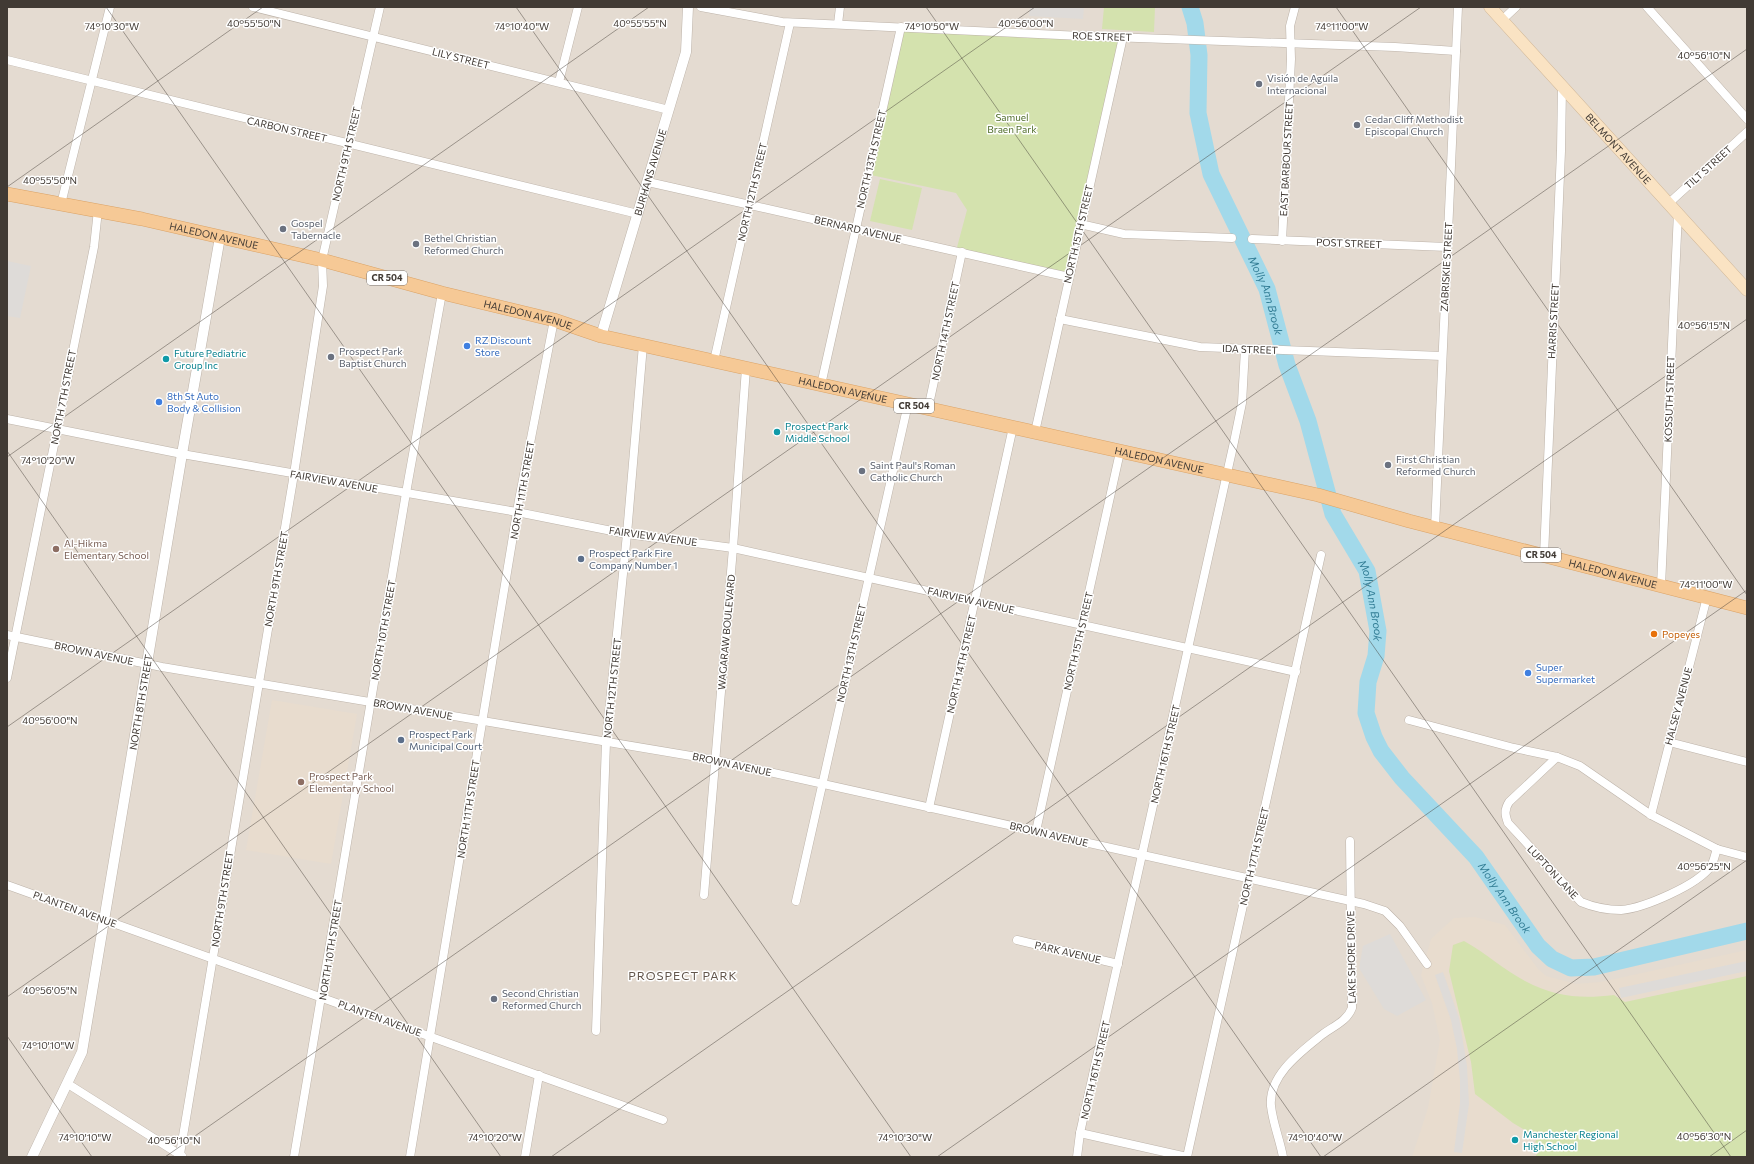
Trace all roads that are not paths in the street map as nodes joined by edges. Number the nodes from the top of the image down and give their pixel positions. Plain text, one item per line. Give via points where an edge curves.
1 (110, 7) edge
2 (253, 7) edge
3 (380, 7) edge
4 (578, 7) edge
5 (688, 7) edge
6 (700, 7) edge
7 (840, 7) edge
8 (1295, 7) edge
9 (1458, 7) edge
10 (1490, 7) edge
11 (1516, 7) edge
12 (1647, 7) edge
13 (1502, 20) junction
14 (790, 22) junction
15 (838, 24) junction
16 (901, 27) junction
17 (373, 37) junction
18 (1123, 37) junction
19 (1290, 43) junction
20 (1456, 51) junction
21 (7, 60) edge
22 (92, 81) junction
23 (559, 82) junction
24 (1562, 86) junction
25 (669, 110) junction
26 (1747, 119) edge
27 (1747, 132) edge
28 (348, 143) junction
29 (648, 182) junction
30 (7, 194) edge
31 (1669, 203) junction
32 (61, 204) junction
33 (749, 205) junction
34 (98, 210) junction
35 (1678, 212) junction
36 (638, 214) junction
37 (1080, 224) junction
38 (855, 228) junction
39 (220, 237) junction
40 (1232, 238) dead end
41 (1252, 239) dead end
42 (1282, 241) junction
43 (1447, 246) junction
44 (962, 252) junction
45 (322, 260) junction
46 (1069, 277) junction
47 (1747, 290) edge
48 (442, 293) junction
49 (1060, 318) junction
50 (554, 320) junction
51 (601, 336) junction
52 (644, 345) junction
53 (1245, 349) junction
54 (1442, 356) junction
55 (714, 361) junction
56 (746, 368) junction
57 (821, 385) junction
58 (908, 404) junction
59 (928, 409) junction
60 (7, 419) edge
61 (1013, 427) junction
62 (56, 429) junction
63 (1035, 432) junction
64 (1120, 452) junction
65 (182, 454) junction
66 (294, 474) junction
67 (1227, 475) junction
68 (406, 493) junction
69 (517, 512) junction
70 (1435, 528) junction
71 (627, 534) junction
72 (733, 548) junction
73 (1321, 555) dead end
74 (1544, 556) junction
75 (868, 578) junction
76 (1661, 586) junction
77 (1706, 598) junction
78 (975, 601) junction
79 (1747, 608) edge
80 (1081, 625) junction
81 (11, 636) edge
82 (1189, 648) junction
83 (146, 664) junction
84 (1296, 672) junction
85 (7, 678) edge
86 (258, 684) junction
87 (371, 702) junction
88 (1410, 720) dead end
89 (483, 721) junction
90 (606, 742) junction
91 (1669, 742) junction
92 (1557, 757) junction
93 (715, 760) junction
94 (1747, 762) edge
95 (822, 783) junction
96 (929, 808) junction
97 (1651, 815) junction
98 (1036, 831) junction
99 (1350, 842) dead end
100 (1717, 849) junction
101 (1142, 855) junction
102 (1747, 856) edge
103 (1249, 879) junction
104 (7, 885) edge
105 (704, 895) dead end
106 (796, 901) dead end
107 (1350, 901) junction
108 (104, 920) junction
109 (1017, 940) dead end
110 (212, 959) junction
111 (1118, 964) junction
112 (1427, 964) dead end
113 (322, 998) junction
114 (596, 1031) dead end
115 (430, 1036) junction
116 (539, 1075) junction
117 (68, 1084) junction
118 (663, 1120) dead end
119 (1080, 1133) junction
120 (182, 1156) edge
121 (32, 1157) edge
122 (294, 1157) edge
123 (410, 1157) edge
124 (525, 1157) edge
125 (1077, 1157) edge
126 (1187, 1157) edge
127 (1284, 1157) edge

1 - 22 street
2 - 17 street, LILY STREET
3 - 17 street, NORTH 9TH STREET
4 - 23 street
5 - 25 street, BURHANS AVENUE via 686,52
6 - 14 street, ROE STREET
7 - 15 street
8 - 19 street, EAST BARBOUR STREET via 1290,26
9 - 20 street, ZABRISKIE STREET
10 - 13 main road, BELMONT AVENUE
11 - 13 street
12 - 26 street
13 - 24 main road, BELMONT AVENUE
14 - 15 street, ROE STREET
14 - 33 street, NORTH 12TH STREET
15 - 16 street, ROE STREET
16 - 18 street, ROE STREET
16 - 38 street, NORTH 13TH STREET
17 - 23 street, LILY STREET
17 - 28 street, NORTH 9TH STREET
18 - 19 street, ROE STREET
18 - 37 street, NORTH 15TH STREET
19 - 20 street, ROE STREET
19 - 42 street, EAST BARBOUR STREET
20 - 43 street, ZABRISKIE STREET
21 - 22 street, CARBON STREET
22 - 28 street, CARBON STREET
22 - 32 street
23 - 25 street, LILY STREET
24 - 31 main road, BELMONT AVENUE
24 - 74 street, HARRIS STREET
25 - 29 street, BURHANS AVENUE
27 - 31 street, TILT STREET
28 - 36 street, CARBON STREET
28 - 45 street, NORTH 9TH STREET
29 - 33 street, BERNARD AVENUE
29 - 36 street, BURHANS AVENUE
30 - 32 main road, HALEDON AVENUE / CR 504
31 - 35 main road, BELMONT AVENUE
32 - 34 main road, HALEDON AVENUE / CR 504
33 - 38 street, BERNARD AVENUE
33 - 55 street, NORTH 12TH STREET
34 - 39 main road, HALEDON AVENUE / CR 504
34 - 62 street, NORTH 7TH STREET via 94,247
35 - 47 main road, BELMONT AVENUE
35 - 76 street, KOSSUTH STREET
36 - 51 street, BURHANS AVENUE
37 - 40 street via 1124,234
37 - 46 street, NORTH 15TH STREET
38 - 44 street, BERNARD AVENUE
38 - 57 street, NORTH 13TH STREET
39 - 45 main road, HALEDON AVENUE / CR 504
39 - 65 street, NORTH 8TH STREET
41 - 42 street, POST STREET
42 - 43 street, POST STREET
43 - 54 street, ZABRISKIE STREET
44 - 46 street, BERNARD AVENUE
44 - 59 street, NORTH 14TH STREET
45 - 48 main road, HALEDON AVENUE / CR 504
45 - 66 street, NORTH 9TH STREET via 323,286
46 - 49 street, NORTH 15TH STREET
48 - 50 main road, HALEDON AVENUE / CR 504
48 - 68 street, NORTH 10TH STREET
49 - 53 street, IDA STREET via 1183,345
49 - 63 street, NORTH 15TH STREET
50 - 51 main road, HALEDON AVENUE / CR 504
50 - 69 street, NORTH 11TH STREET
51 - 52 main road, HALEDON AVENUE / CR 504
52 - 55 main road, HALEDON AVENUE / CR 504
52 - 71 street, NORTH 12TH STREET
53 - 54 street, IDA STREET
53 - 67 street, NORTH 16TH STREET via 1242,403
54 - 70 street, ZABRISKIE STREET
55 - 56 main road, HALEDON AVENUE / CR 504
56 - 57 main road, HALEDON AVENUE / CR 504
56 - 72 street, WAGARAW BOULEVARD
57 - 58 main road, HALEDON AVENUE / CR 504
58 - 59 main road, HALEDON AVENUE / CR 504
58 - 75 street, NORTH 13TH STREET
59 - 61 main road, HALEDON AVENUE / CR 504
60 - 62 street, FAIRVIEW AVENUE
61 - 63 main road, HALEDON AVENUE / CR 504
61 - 78 street, NORTH 14TH STREET
62 - 65 street, FAIRVIEW AVENUE
62 - 81 street, NORTH 7TH STREET
63 - 64 main road, HALEDON AVENUE / CR 504
64 - 67 main road, HALEDON AVENUE / CR 504
64 - 80 street, NORTH 15TH STREET
65 - 66 street, FAIRVIEW AVENUE
65 - 83 street, NORTH 8TH STREET
66 - 68 street, FAIRVIEW AVENUE
66 - 86 street, NORTH 9TH STREET
67 - 70 main road, HALEDON AVENUE / CR 504 via 1318,495
67 - 82 street, NORTH 16TH STREET
68 - 69 street, FAIRVIEW AVENUE
68 - 87 street, NORTH 10TH STREET
69 - 71 street, FAIRVIEW AVENUE
69 - 89 street, NORTH 11TH STREET
70 - 74 main road, HALEDON AVENUE / CR 504
71 - 72 street, FAIRVIEW AVENUE
71 - 90 street, NORTH 12TH STREET
72 - 75 street, FAIRVIEW AVENUE
72 - 93 street, WAGARAW BOULEVARD
73 - 84 street, NORTH 17TH STREET
74 - 76 main road, HALEDON AVENUE / CR 504
75 - 78 street, FAIRVIEW AVENUE
75 - 95 street, NORTH 13TH STREET
76 - 77 main road, HALEDON AVENUE / CR 504
77 - 79 main road, HALEDON AVENUE / CR 504
77 - 91 street, HALSEY AVENUE
78 - 80 street, FAIRVIEW AVENUE
78 - 96 street, NORTH 14TH STREET
80 - 82 street, FAIRVIEW AVENUE
80 - 98 street, NORTH 15TH STREET
81 - 83 street, BROWN AVENUE
81 - 85 street, NORTH 7TH STREET
82 - 84 street, FAIRVIEW AVENUE
82 - 101 street, NORTH 16TH STREET
83 - 86 street, BROWN AVENUE
83 - 108 street, NORTH 8TH STREET
84 - 103 street, NORTH 17TH STREET
86 - 87 street, BROWN AVENUE
86 - 110 street, NORTH 9TH STREET
87 - 89 street, BROWN AVENUE
87 - 113 street, NORTH 10TH STREET
88 - 92 street
89 - 90 street, BROWN AVENUE
89 - 115 street, NORTH 11TH STREET
90 - 93 street, BROWN AVENUE
90 - 114 street, NORTH 12TH STREET
91 - 94 street
91 - 97 street, HALSEY AVENUE
92 - 97 street via 1580,766
92 - 100 street, LUPTON LANE via 1509,802 1505,809 1506,816 1508,823 1581,902 1593,907 1621,910 1657,900 1682,889 1705,873 1712,865
93 - 95 street, BROWN AVENUE
93 - 105 street, WAGARAW BOULEVARD
95 - 96 street, BROWN AVENUE
95 - 106 street, NORTH 13TH STREET
96 - 98 street, BROWN AVENUE
97 - 100 street
98 - 101 street, BROWN AVENUE
99 - 107 street, LAKE SHORE DRIVE
100 - 102 street
101 - 103 street, BROWN AVENUE
101 - 111 street, NORTH 16TH STREET
103 - 107 street, BROWN AVENUE
103 - 126 street, NORTH 17TH STREET
104 - 108 street, PLANTEN AVENUE
107 - 112 street, BROWN AVENUE via 1385,911 1400,926
107 - 127 street, LAKE SHORE DRIVE via 1352,1008 1346,1018 1288,1065 1275,1086 1271,1105
108 - 110 street, PLANTEN AVENUE
108 - 117 street, NORTH 8TH STREET via 82,1052
109 - 111 street, PARK AVENUE
110 - 113 street, PLANTEN AVENUE
110 - 120 street, NORTH 9TH STREET
111 - 119 street, NORTH 16TH STREET
113 - 115 street, PLANTEN AVENUE
113 - 122 street, NORTH 10TH STREET
115 - 116 street, PLANTEN AVENUE
115 - 123 street, NORTH 11TH STREET
116 - 118 street, PLANTEN AVENUE
116 - 124 street
117 - 120 street
117 - 121 street, NORTH 8TH STREET
119 - 125 street, NORTH 16TH STREET
119 - 126 street

